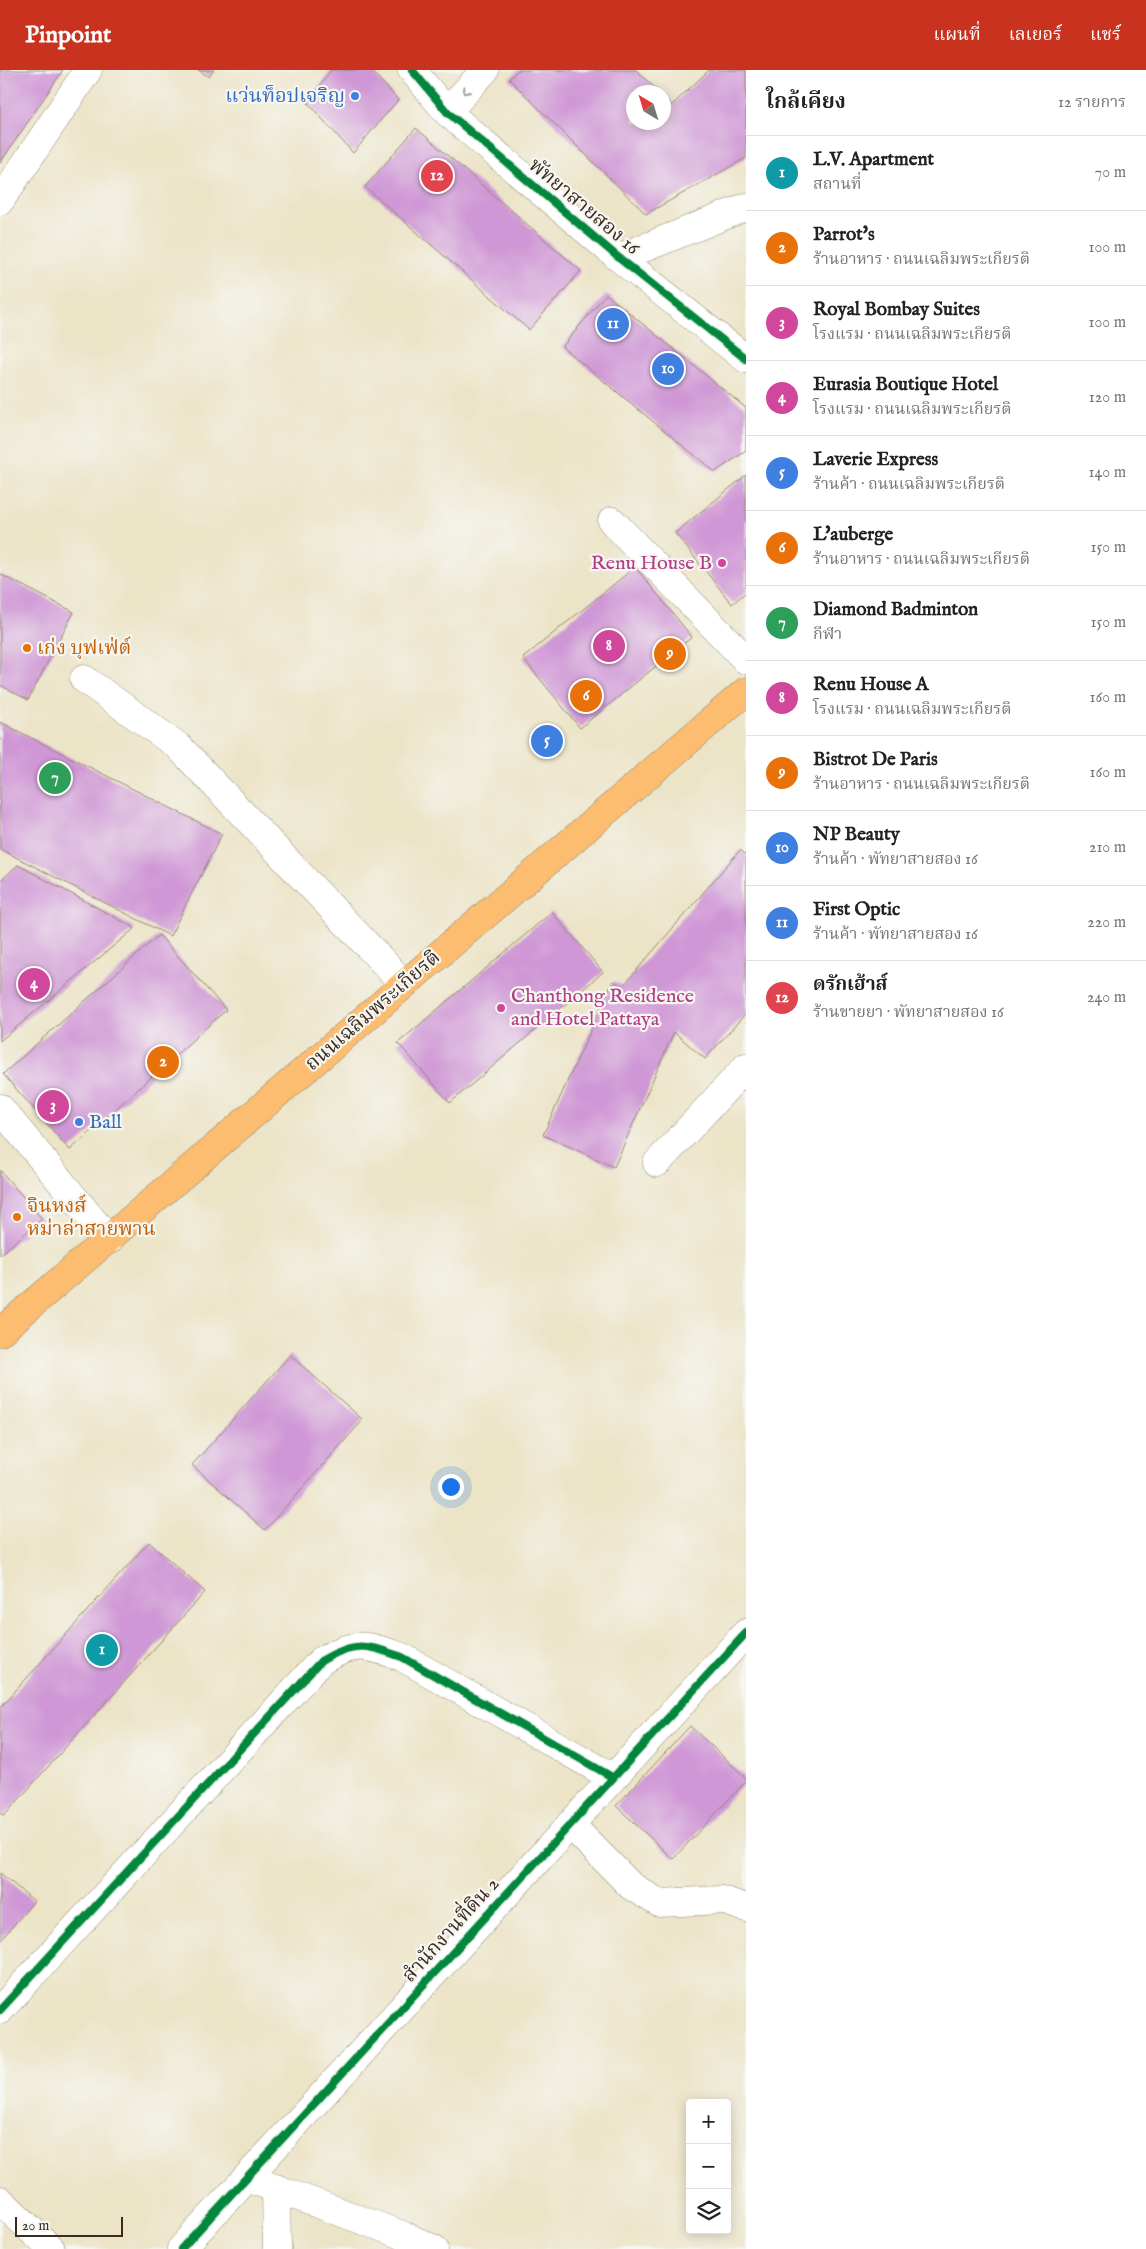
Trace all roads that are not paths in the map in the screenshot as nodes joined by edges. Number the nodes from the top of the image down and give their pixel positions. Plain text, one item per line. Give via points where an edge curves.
1 (88, 70) edge
2 (484, 70) edge
3 (421, 74) edge
4 (447, 112) junction
5 (0, 201) edge
6 (746, 207) edge
7 (619, 258) junction
8 (746, 359) edge
9 (612, 520) dead end
10 (746, 660) edge
11 (84, 679) dead end
12 (746, 691) edge
13 (404, 984) junction
14 (746, 1067) edge
15 (0, 1108) edge
16 (657, 1164) dead end
17 (109, 1240) junction
18 (0, 1332) edge
19 (746, 1633) edge
20 (612, 1777) junction
21 (570, 1824) junction
22 (746, 1908) edge
23 (0, 2010) edge
24 (248, 2178) junction
25 (276, 2188) junction
26 (0, 2200) edge
27 (51, 2249) edge
28 (181, 2249) edge
29 (277, 2249) edge
30 (434, 2249) edge

1 - 5 street
2 -> 4 street
3 - 4 street, พัทยาสายสอง 16
4 - 7 street, พัทยาสายสอง 16
6 - 7 street
7 - 8 street, พัทยาสายสอง 16
9 - 10 street
11 - 13 street via 178,746
12 - 13 main road, ถนนเฉลิมพระเกียรติ
13 - 17 main road, ถนนเฉลิมพระเกียรติ
14 - 16 street
15 - 17 street
17 - 18 main road, ถนนเฉลิมพระเกียรติ
19 - 20 street, สำนักงานที่ดิน 2
20 - 21 street, สำนักงานที่ดิน 2
20 - 23 street via 402,1657 367,1645 340,1649 320,1661
21 - 22 street via 631,1886 659,1902 722,1900
21 - 24 street, สำนักงานที่ดิน 2
24 - 25 street
24 - 28 street, สำนักงานที่ดิน 2
25 - 29 street
25 - 30 street
26 - 27 street

